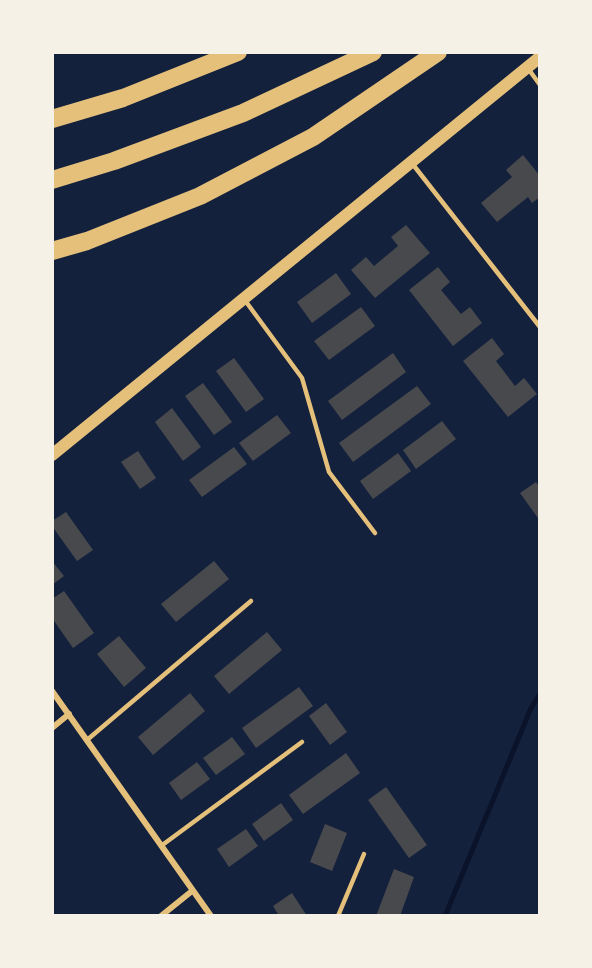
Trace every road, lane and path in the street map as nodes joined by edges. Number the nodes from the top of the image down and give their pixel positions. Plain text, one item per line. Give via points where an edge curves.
1 (238, 52) edge
2 (373, 52) edge
3 (438, 52) edge
4 (540, 57) edge
5 (527, 67) junction
6 (540, 85) edge
7 (52, 119) edge
8 (411, 162) junction
9 (52, 180) edge
10 (52, 251) edge
11 (244, 299) junction
12 (540, 327) edge
13 (52, 455) edge
14 (375, 533) dead end
15 (251, 601) dead end
16 (52, 691) edge
17 (69, 714) junction
18 (52, 728) edge
19 (87, 740) junction
20 (302, 742) dead end
21 (161, 846) junction
22 (364, 855) dead end
23 (192, 891) junction
24 (161, 915) edge
25 (211, 915) edge
26 (338, 915) edge

1 - 7 highway via 123,98
2 - 9 highway via 243,113 114,162
3 - 10 highway via 313,137 200,196
4 - 5 main road
5 - 6 lane
5 - 8 main road
8 - 11 main road
8 - 12 lane
11 - 13 main road
11 - 14 lane via 302,378 329,472
15 - 19 lane
16 - 17 street
17 - 18 street
17 - 19 street
19 - 21 street
20 - 21 lane
21 - 23 street
22 - 26 lane
23 - 24 street
23 - 25 street

